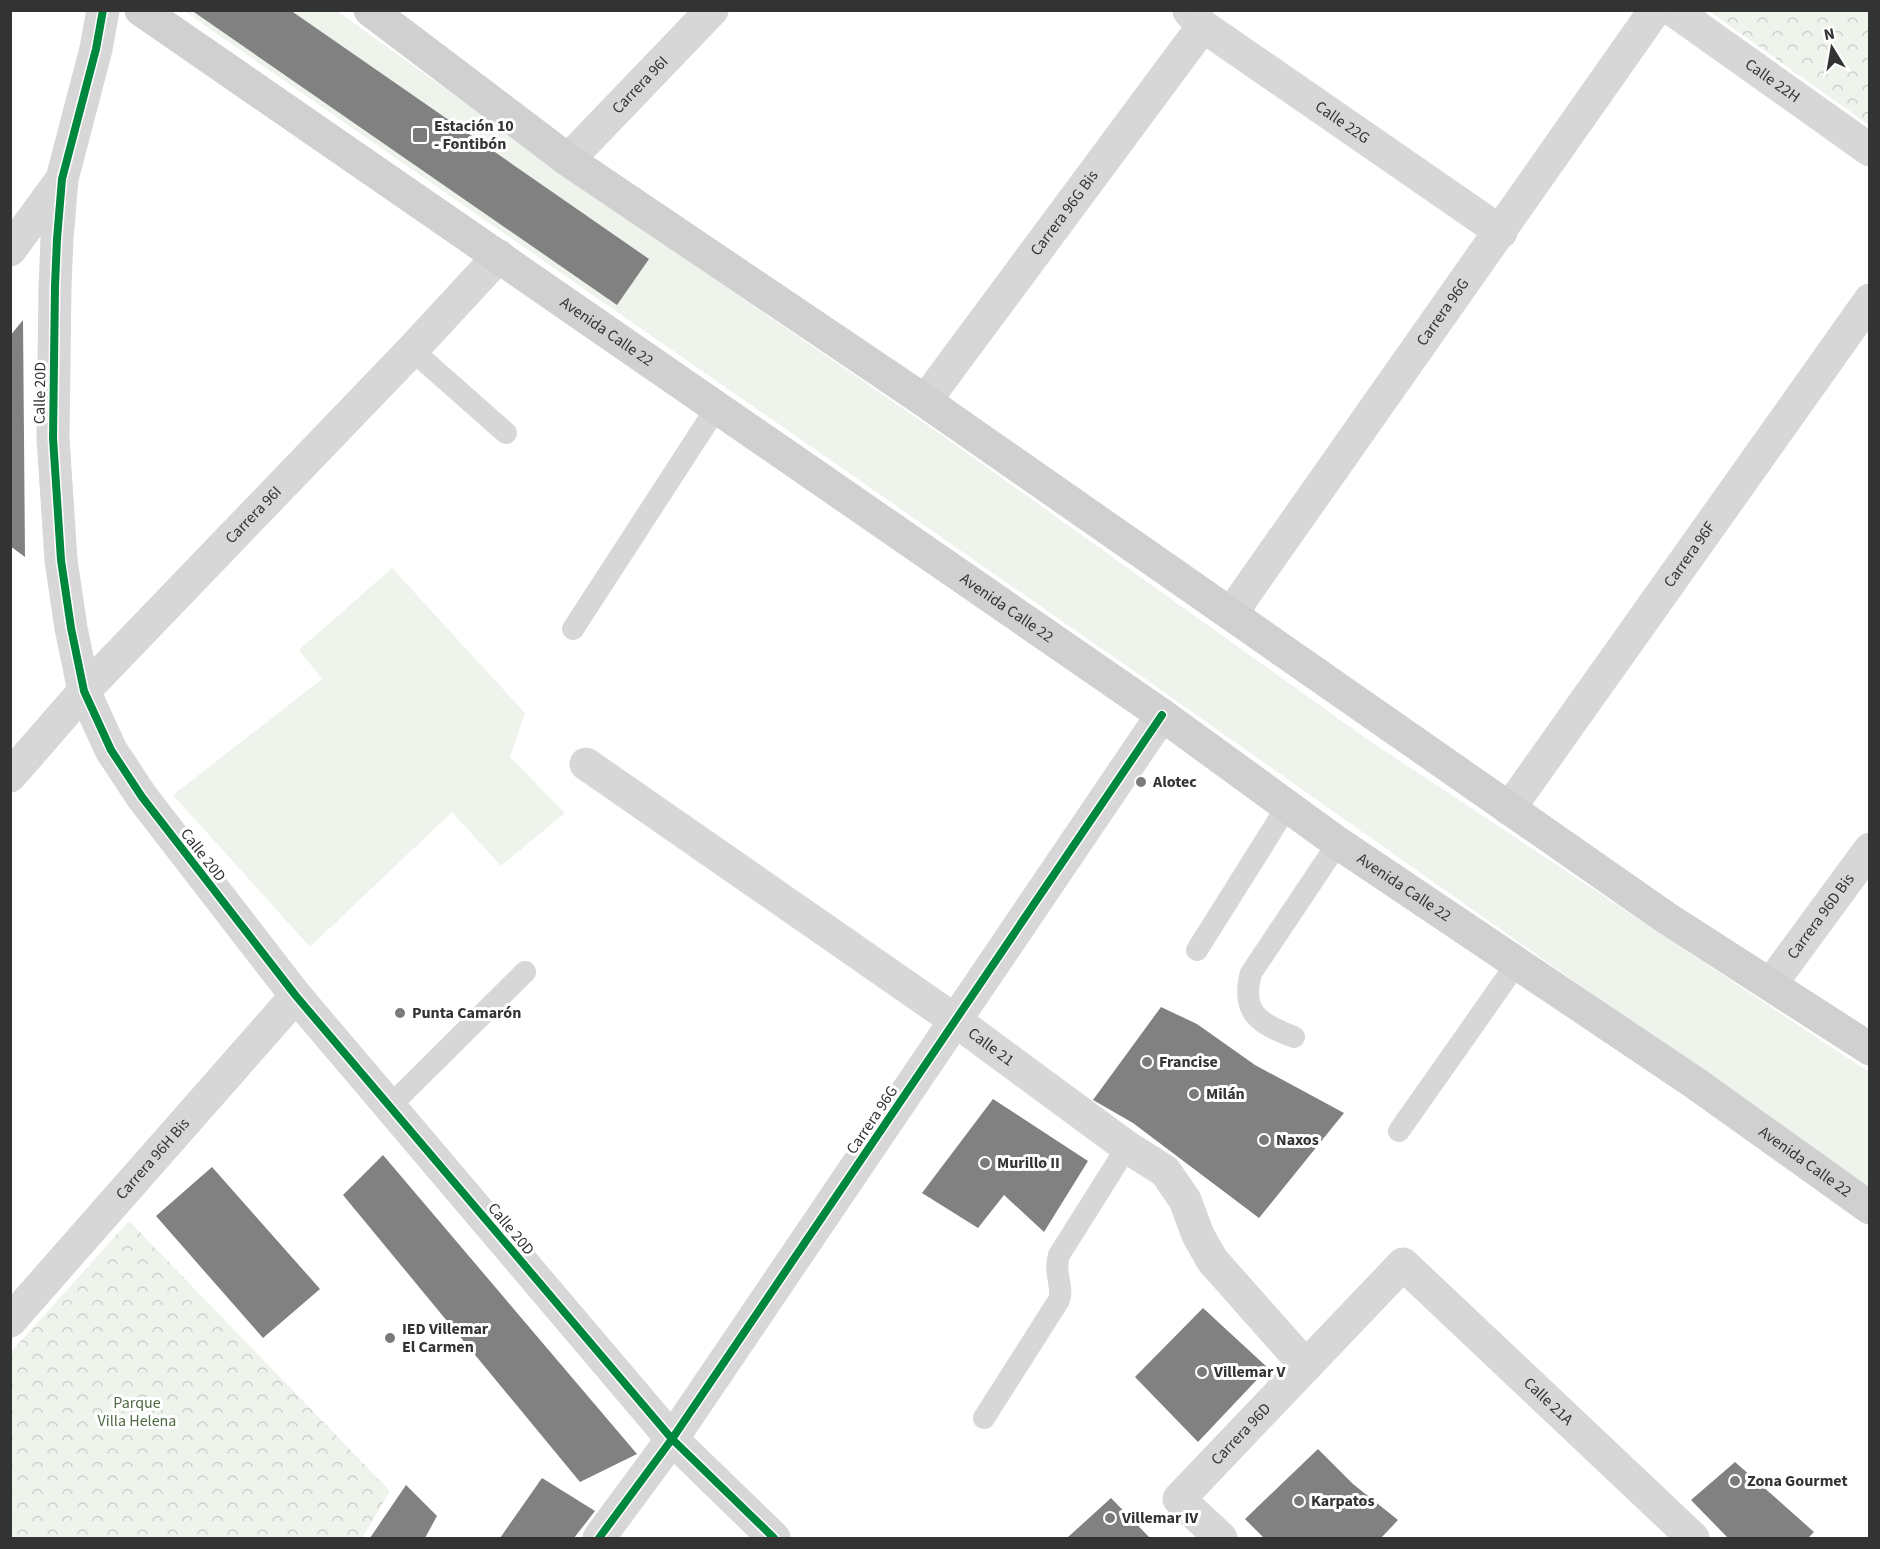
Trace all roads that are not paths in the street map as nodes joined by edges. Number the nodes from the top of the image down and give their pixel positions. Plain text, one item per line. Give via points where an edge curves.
1 (103, 10) edge
2 (141, 10) edge
3 (370, 10) edge
4 (1655, 10) edge
5 (1674, 10) edge
6 (698, 15) edge
7 (1196, 18) edge
8 (1869, 150) edge
9 (568, 160) junction
10 (62, 179) junction
11 (1501, 232) junction
12 (10, 250) edge
13 (499, 256) junction
14 (1869, 300) edge
15 (412, 350) junction
16 (926, 401) junction
17 (717, 407) junction
18 (506, 432) dead end
19 (1234, 616) junction
20 (573, 629) dead end
21 (84, 691) junction
22 (1162, 715) junction
23 (586, 764) dead end
24 (10, 776) edge
25 (1288, 805) junction
26 (1509, 809) junction
27 (1338, 843) junction
28 (1869, 849) edge
29 (1197, 950) dead end
30 (1517, 963) junction
31 (525, 972) dead end
32 (1770, 984) junction
33 (296, 996) junction
34 (956, 1021) junction
35 (1294, 1037) dead end
36 (1869, 1049) edge
37 (389, 1107) junction
38 (1400, 1131) dead end
39 (1127, 1147) junction
40 (1869, 1208) edge
41 (1403, 1264) joint
42 (10, 1322) edge
43 (1306, 1365) junction
44 (984, 1418) dead end
45 (672, 1439) junction
46 (599, 1539) edge
47 (774, 1539) edge
48 (1221, 1539) edge
49 (1693, 1539) edge

1 - 10 street, Calle 20D
2 - 13 main road, Avenida Calle 22
3 - 9 main road
4 - 11 street, Carrera 96G
5 - 8 street, Calle 22H
6 - 9 street, Carrera 96I
7 - 11 street, Calle 22G
7 - 16 street, Carrera 96G Bis
9 - 16 main road
10 - 12 street
10 - 21 street, Calle 20D via 53,438 61,560
11 - 19 street, Carrera 96G via 1242,598
13 - 15 street, Carrera 96I
13 - 17 main road, Avenida Calle 22
14 - 26 street, Carrera 96F
15 - 18 lane
15 - 21 street, Carrera 96I
16 - 19 main road
17 - 20 lane
17 - 22 main road, Avenida Calle 22
19 - 26 main road
21 - 24 street, Carrera 96I
21 - 33 street, Calle 20D via 111,750 142,797
22 - 25 main road, Avenida Calle 22
22 - 34 street, Carrera 96G
23 - 34 street, Calle 21
25 - 27 main road, Avenida Calle 22
25 - 29 lane
26 - 32 main road
27 - 30 main road, Avenida Calle 22
27 - 35 lane via 1251,973 1247,990 1252,1010 1265,1025
28 - 32 street, Carrera 96D Bis
30 - 38 lane
30 - 40 main road, Avenida Calle 22 via 1695,1083
31 - 37 lane
32 - 36 main road
33 - 37 street, Calle 20D
33 - 42 street, Carrera 96H Bis
34 - 39 street, Calle 21
34 - 45 street, Carrera 96G
37 - 45 street, Calle 20D
39 - 43 street, Calle 21 via 1165,1171 1185,1200 1212,1260
39 - 44 lane via 1059,1255 1059,1300
41 - 43 street, Carrera 96D
41 - 49 street, Calle 21A
43 - 48 street, Carrera 96D via 1179,1499
45 - 46 street, Carrera 96G
45 - 47 street, Calle 20D

